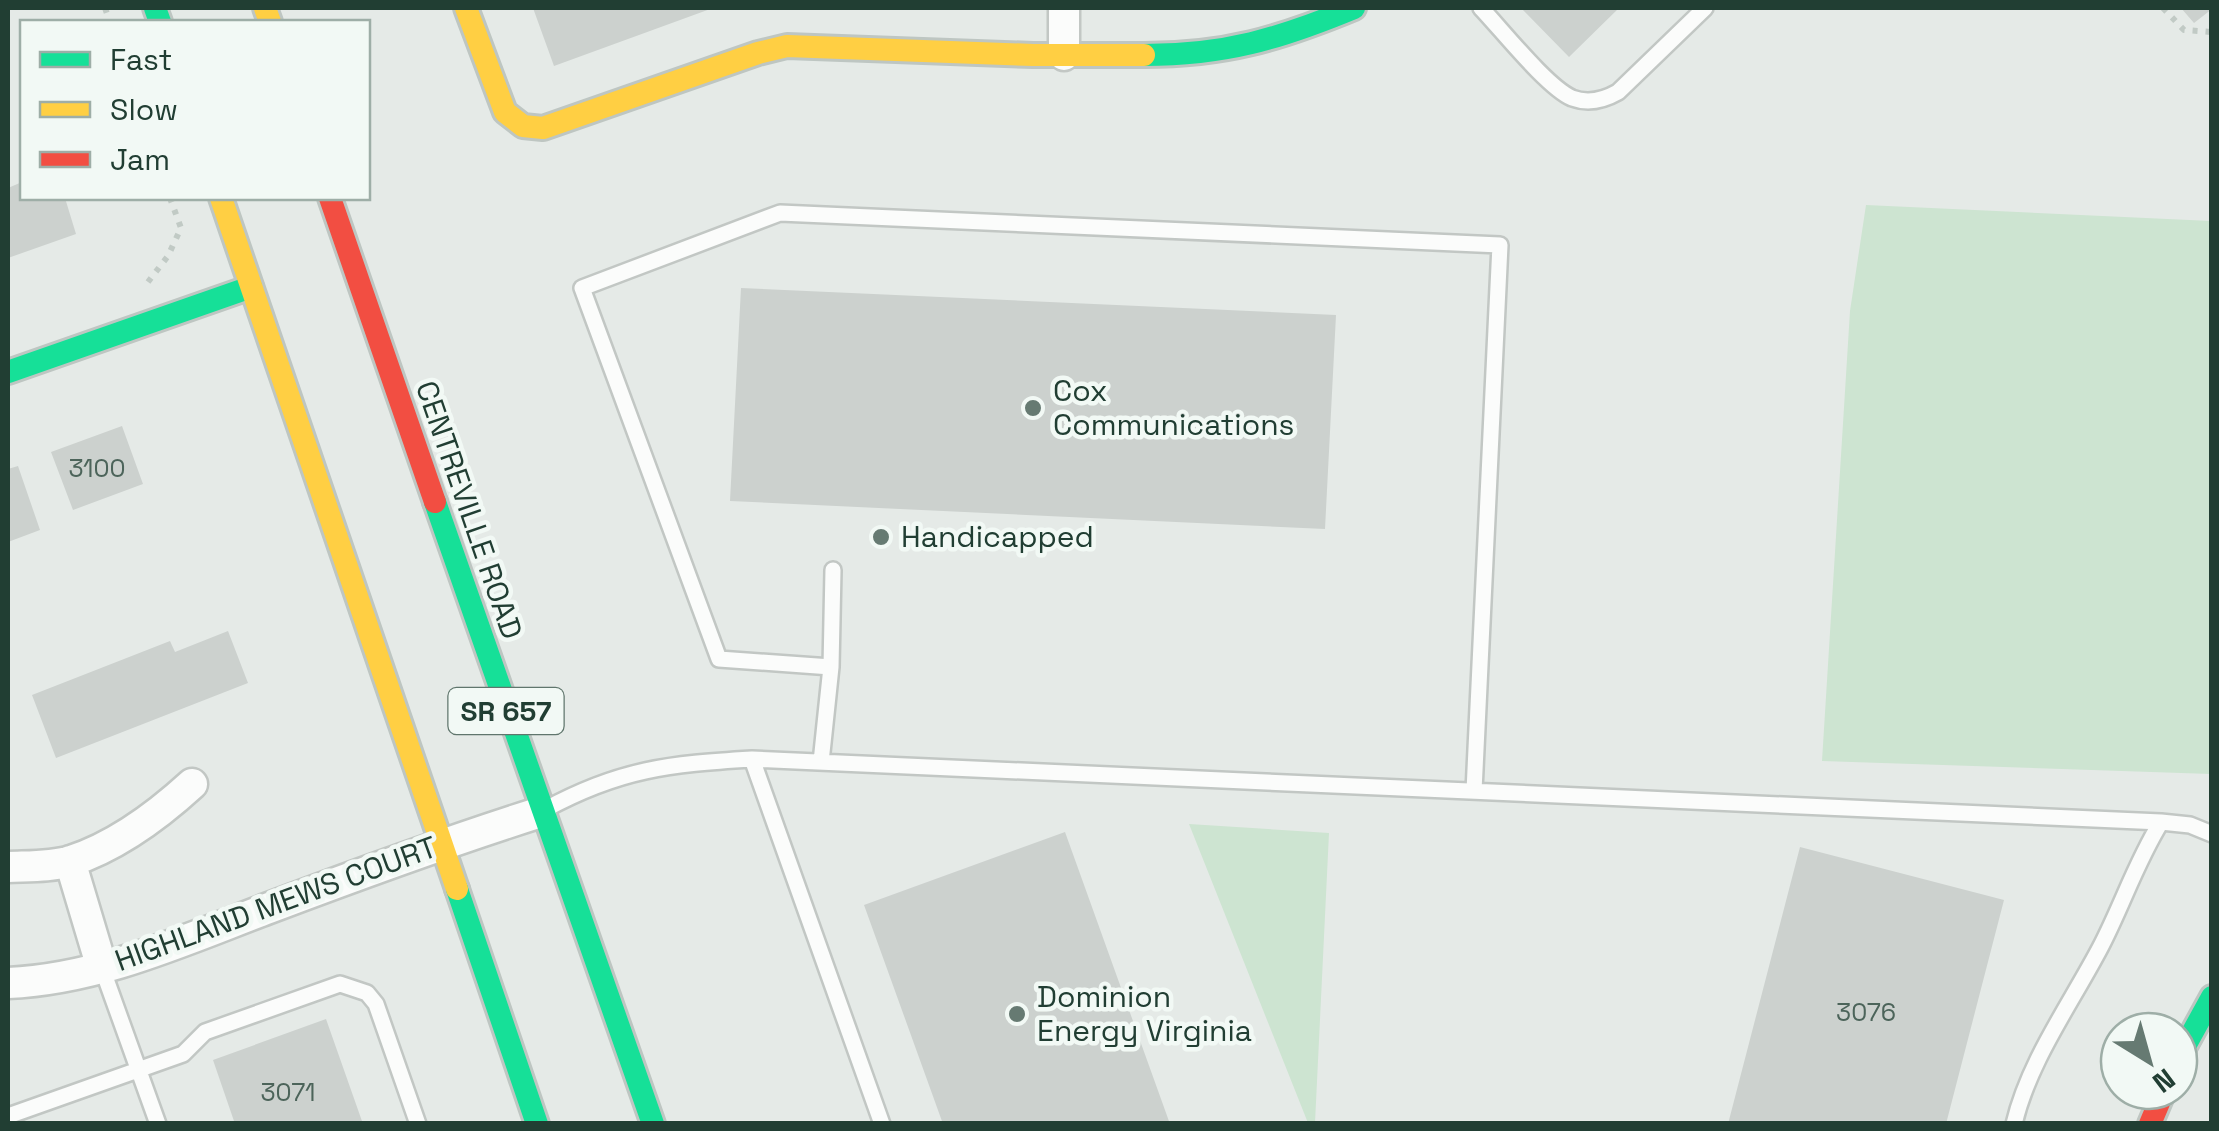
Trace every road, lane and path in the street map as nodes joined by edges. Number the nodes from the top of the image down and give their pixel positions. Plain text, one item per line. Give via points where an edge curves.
1 (466, 8) edge
2 (1064, 8) edge
3 (1354, 8) edge
4 (1481, 8) edge
5 (1705, 8) edge
6 (2163, 8) edge
7 (2212, 32) edge
8 (1064, 55) junction
9 (171, 200) edge
10 (222, 200) edge
11 (331, 200) edge
12 (168, 256) dead end
13 (251, 287) junction
14 (8, 372) edge
15 (833, 570) dead end
16 (831, 667) junction
17 (752, 759) junction
18 (821, 762) junction
19 (192, 784) dead end
20 (1474, 791) junction
21 (542, 812) junction
22 (2161, 822) junction
23 (2212, 834) edge
24 (440, 844) junction
25 (70, 861) junction
26 (8, 867) edge
27 (102, 968) junction
28 (8, 982) edge
29 (2212, 997) edge
30 (2199, 1021) edge
31 (138, 1068) junction
32 (8, 1116) edge
33 (158, 1124) edge
34 (418, 1124) edge
35 (536, 1124) edge
36 (654, 1124) edge
37 (882, 1124) edge
38 (2014, 1124) edge

1 - 8 main road via 504,109 532,128 553,127 787,46
2 - 8 street
3 - 8 main road via 1289,35 1214,52
4 - 5 lane via 1562,92 1588,101 1618,92
6 - 7 path via 2184,30
9 - 12 path via 180,228
10 - 13 main road, SR 657
11 - 21 main road, CENTREVILLE ROAD / SR 657
13 - 14 main road
13 - 24 main road, SR 657
15 - 16 lane
16 - 18 lane
16 - 20 lane via 719,659 582,288 780,213 1500,245
17 - 18 lane
17 - 21 lane via 668,764 589,786
17 - 37 lane
18 - 20 lane
19 - 25 street via 162,813
20 - 22 lane
21 - 24 street, HIGHLAND MEWS COURT
21 - 36 main road, CENTREVILLE ROAD / SR 657
22 - 23 lane
22 - 38 lane
24 - 27 street, HIGHLAND MEWS COURT
24 - 35 main road, SR 657
25 - 26 street
25 - 27 street
27 - 28 street, HIGHLAND MEWS COURT
27 - 31 lane
29 - 30 main road
31 - 32 lane
31 - 33 lane
31 - 34 lane via 183,1054 218,1027 340,984 354,986 376,1004

